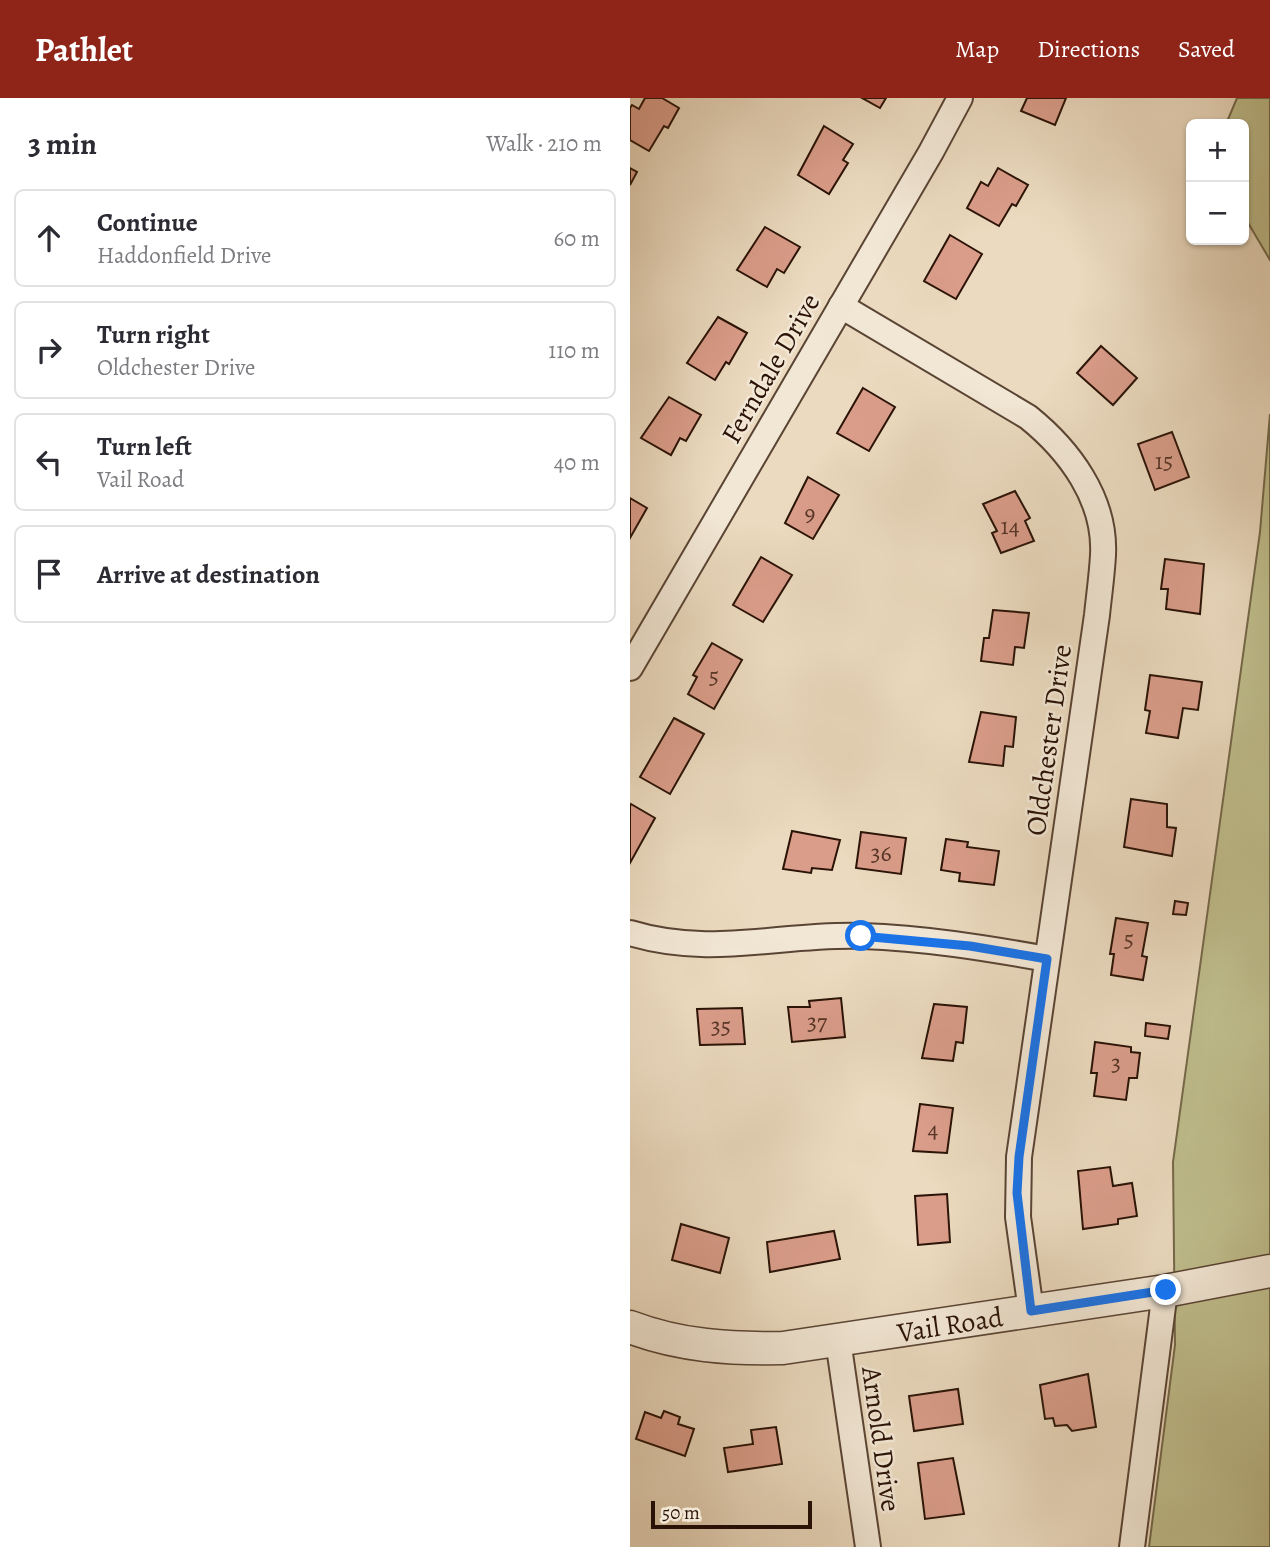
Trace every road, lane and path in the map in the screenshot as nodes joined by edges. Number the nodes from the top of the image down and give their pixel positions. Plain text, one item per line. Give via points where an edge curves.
1 (960, 98) edge
2 (841, 306) junction
3 (630, 668) edge
4 (630, 933) edge
5 (1047, 959) junction
6 (1270, 1271) edge
7 (1166, 1290) junction
8 (1031, 1311) junction
9 (630, 1327) edge
10 (838, 1340) junction
11 (867, 1547) edge
12 (1132, 1547) edge

1 - 2 street, Ferndale Drive
2 - 3 street, Ferndale Drive
2 - 5 street, Oldchester Drive via 1051,435 1086,483 1096,510 1103,554
4 - 5 street via 730,946 861,936
5 - 8 street, Oldchester Drive via 1017,1181 1017,1217
6 - 7 street, Vail Road
7 - 8 street, Vail Road
7 - 12 street
8 - 10 street, Vail Road
9 - 10 street, Vail Road via 695,1345 738,1349
10 - 11 street, Arnold Drive

